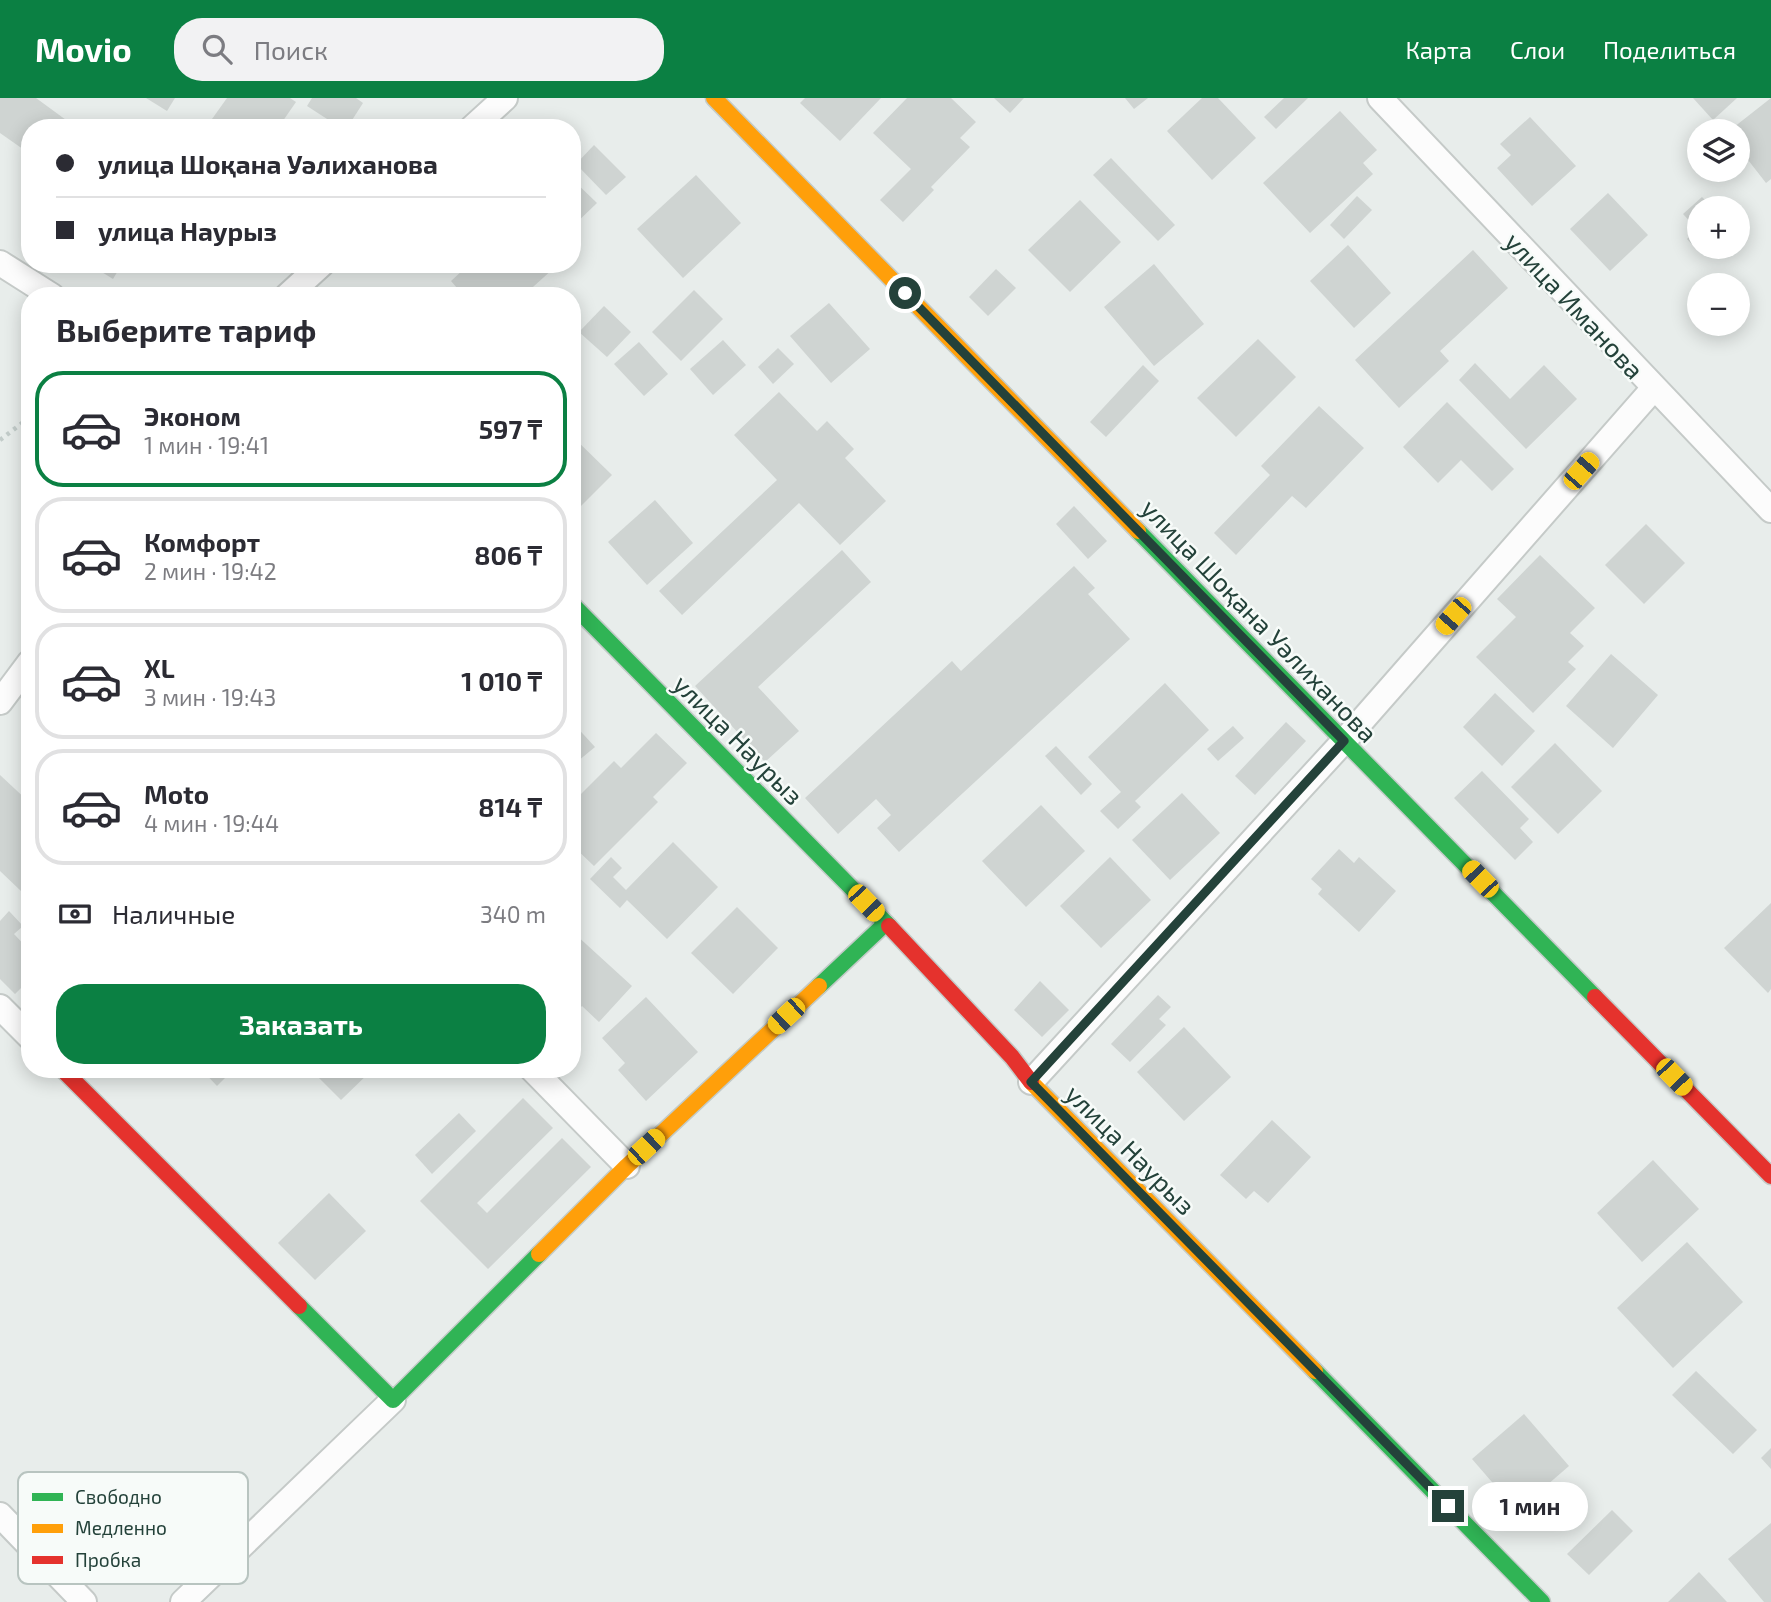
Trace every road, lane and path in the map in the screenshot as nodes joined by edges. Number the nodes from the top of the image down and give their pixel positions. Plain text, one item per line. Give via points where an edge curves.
1 (505, 98) edge
2 (714, 98) edge
3 (1380, 98) edge
4 (482, 119) edge
5 (0, 263) edge
6 (312, 273) edge
7 (38, 287) edge
8 (297, 287) edge
9 (1654, 388) junction
10 (21, 424) edge
11 (0, 440) edge
12 (1771, 510) edge
13 (581, 613) edge
14 (21, 674) edge
15 (0, 702) edge
16 (1344, 741) junction
17 (886, 923) junction
18 (0, 1007) edge
19 (21, 1028) edge
20 (71, 1078) edge
21 (541, 1078) edge
22 (1031, 1082) junction
23 (626, 1166) junction
24 (1771, 1176) edge
25 (393, 1400) junction
26 (0, 1516) edge
27 (18, 1534) edge
28 (248, 1539) edge
29 (66, 1584) edge
30 (202, 1584) edge
31 (84, 1602) edge
32 (183, 1602) edge
33 (1542, 1602) edge

1 - 4 street
2 - 16 street, улица Шоқана Уәлиханова
3 - 9 street, улица Иманова
5 - 7 street
6 - 8 street
9 - 12 street, улица Иманова
9 - 16 street
10 - 11 path
13 - 17 street, улица Наурыз
14 - 15 street
16 - 22 street
16 - 24 street, улица Шоқана Уәлиханова
17 - 22 street, улица Наурыз via 1013,1057
17 - 23 street
18 - 19 street
20 - 25 street
21 - 23 street
22 - 33 street, улица Наурыз
23 - 25 street
25 - 28 street
26 - 27 street
29 - 31 street
30 - 32 street

